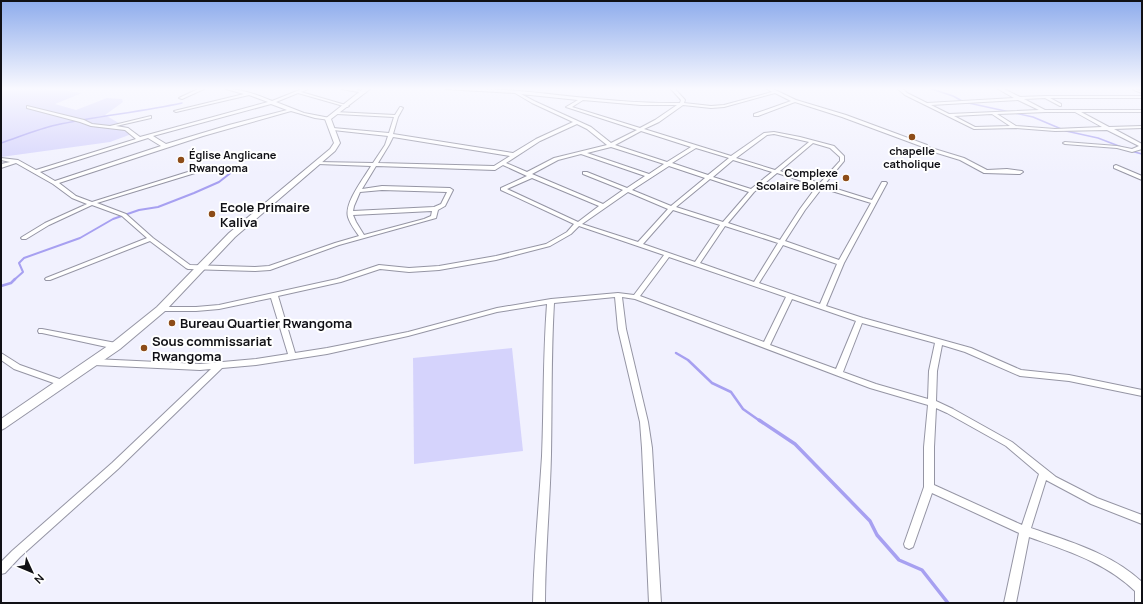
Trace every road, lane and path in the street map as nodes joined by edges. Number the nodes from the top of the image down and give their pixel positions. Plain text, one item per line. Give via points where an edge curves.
1 (67, 117) edge
2 (149, 117) dead end
3 (218, 117) edge
4 (260, 117) edge
5 (315, 117) edge
6 (331, 117) edge
7 (395, 117) edge
8 (567, 117) edge
9 (600, 117) edge
10 (661, 117) edge
11 (847, 117) edge
12 (952, 117) edge
13 (999, 117) edge
14 (1087, 117) edge
15 (328, 119) junction
16 (578, 122) junction
17 (108, 127) junction
18 (1016, 127) junction
19 (1106, 127) junction
20 (1142, 127) edge
21 (334, 129) junction
22 (641, 130) junction
23 (391, 135) junction
24 (149, 136) junction
25 (140, 139) junction
26 (812, 142) junction
27 (1065, 143) dead end
28 (610, 145) junction
29 (165, 146) junction
30 (1142, 146) edge
31 (694, 147) junction
32 (580, 152) junction
33 (514, 155) junction
34 (732, 158) junction
35 (1, 159) edge
36 (16, 161) junction
37 (318, 163) junction
38 (502, 163) junction
39 (667, 164) junction
40 (374, 165) junction
41 (1, 166) edge
42 (1116, 167) dead end
43 (775, 171) junction
44 (36, 172) junction
45 (193, 172) dead end
46 (1020, 172) dead end
47 (585, 173) dead end
48 (529, 175) junction
49 (649, 176) junction
50 (708, 178) junction
51 (1142, 178) edge
52 (55, 183) junction
53 (884, 183) dead end
54 (821, 185) junction
55 (629, 190) junction
56 (359, 191) junction
57 (752, 191) junction
58 (874, 202) junction
59 (93, 203) junction
60 (603, 206) junction
61 (672, 208) junction
62 (436, 209) junction
63 (350, 213) junction
64 (578, 224) junction
65 (724, 224) junction
66 (363, 237) junction
67 (24, 238) dead end
68 (151, 239) junction
69 (781, 242) junction
70 (640, 244) junction
71 (668, 254) junction
72 (698, 263) junction
73 (841, 263) junction
74 (201, 268) junction
75 (48, 279) dead end
76 (756, 283) junction
77 (274, 295) junction
78 (618, 295) junction
79 (790, 296) junction
80 (636, 297) junction
81 (551, 301) junction
82 (822, 307) junction
83 (161, 309) junction
84 (860, 320) junction
85 (42, 331) dead end
86 (939, 342) junction
87 (116, 346) junction
88 (766, 346) junction
89 (1, 356) edge
90 (292, 356) junction
91 (94, 362) junction
92 (220, 365) junction
93 (840, 372) junction
94 (62, 383) junction
95 (1142, 393) edge
96 (932, 404) junction
97 (1, 424) edge
98 (1044, 472) junction
99 (929, 487) junction
100 (1142, 520) edge
101 (1024, 531) junction
102 (909, 544) dead end
103 (1, 569) edge
104 (538, 603) edge
105 (655, 603) edge
106 (1010, 603) edge
107 (1141, 603) edge

1 - 17 street via 91,125
2 - 17 street
3 - 24 street
4 - 29 street
5 - 15 street
6 - 15 street
7 - 23 street
8 - 16 street
9 - 22 street
10 - 22 street
11 - 46 street via 962,159 986,172
12 - 18 street via 974,128
13 - 18 street
14 - 19 street
15 - 21 street
16 - 28 street
16 - 33 street via 538,140
17 - 25 street via 126,130
18 - 19 street via 1067,130
19 - 20 street
19 - 30 street
21 - 23 street
21 - 37 street via 337,143
22 - 28 street
22 - 31 street
23 - 33 street
23 - 40 street
24 - 25 street
24 - 29 street
25 - 44 street
26 - 34 street via 774,133 766,134
26 - 43 street
26 - 54 street via 832,148 842,156 840,164
27 - 30 street via 1117,147 1132,151
28 - 32 street via 602,149
28 - 39 street
29 - 52 street
31 - 34 street
31 - 39 street
32 - 48 street via 556,159
32 - 49 street
33 - 38 street
34 - 43 street
34 - 50 street
35 - 36 street
36 - 41 street
36 - 44 street
37 - 40 street
37 - 74 street via 232,235
38 - 40 street via 495,168
38 - 48 street
39 - 49 street
39 - 50 street
40 - 56 street
42 - 51 street
43 - 54 street
43 - 57 street
44 - 52 street
45 - 59 street
47 - 55 street
48 - 60 street
48 - 64 street via 503,189
49 - 55 street
50 - 57 street
50 - 61 street
52 - 59 street via 74,197
53 - 58 street
54 - 58 street
54 - 69 street
55 - 60 street
55 - 61 street
56 - 62 street via 382,188 450,190 443,205
56 - 63 street
57 - 65 street
58 - 73 street
59 - 67 street via 47,224
59 - 68 street via 124,215
60 - 64 street
61 - 65 street
61 - 70 street
62 - 63 street
62 - 66 street via 434,217
63 - 66 street via 351,220
64 - 70 street
64 - 77 street via 548,246 510,255 438,268 409,270 379,267 339,281
65 - 69 street
65 - 72 street
66 - 74 street via 270,268
68 - 74 street via 188,267
68 - 75 street
69 - 73 street
69 - 76 street
70 - 71 street
71 - 72 street
71 - 80 street
72 - 76 street
73 - 82 street
74 - 83 street
76 - 79 street
77 - 83 street via 208,308
77 - 90 street
78 - 80 street
78 - 81 street
78 - 105 street via 622,330 644,422
79 - 82 street
79 - 88 street
80 - 88 street
81 - 90 street via 498,310 371,342
81 - 104 street
82 - 84 street
83 - 87 street
84 - 86 street
84 - 93 street
85 - 87 street
86 - 95 street via 968,350 1020,373 1069,378
86 - 96 street via 933,371
87 - 91 street
88 - 93 street
89 - 94 street via 17,367
90 - 92 street
91 - 92 street via 200,367
91 - 94 street
92 - 103 street via 115,466
93 - 96 street via 873,386
94 - 97 street
96 - 98 street via 993,434
96 - 99 street
98 - 100 street via 1072,491
98 - 101 street
99 - 101 street
99 - 102 street
101 - 106 street
101 - 107 street via 1072,548 1116,569 1141,589

